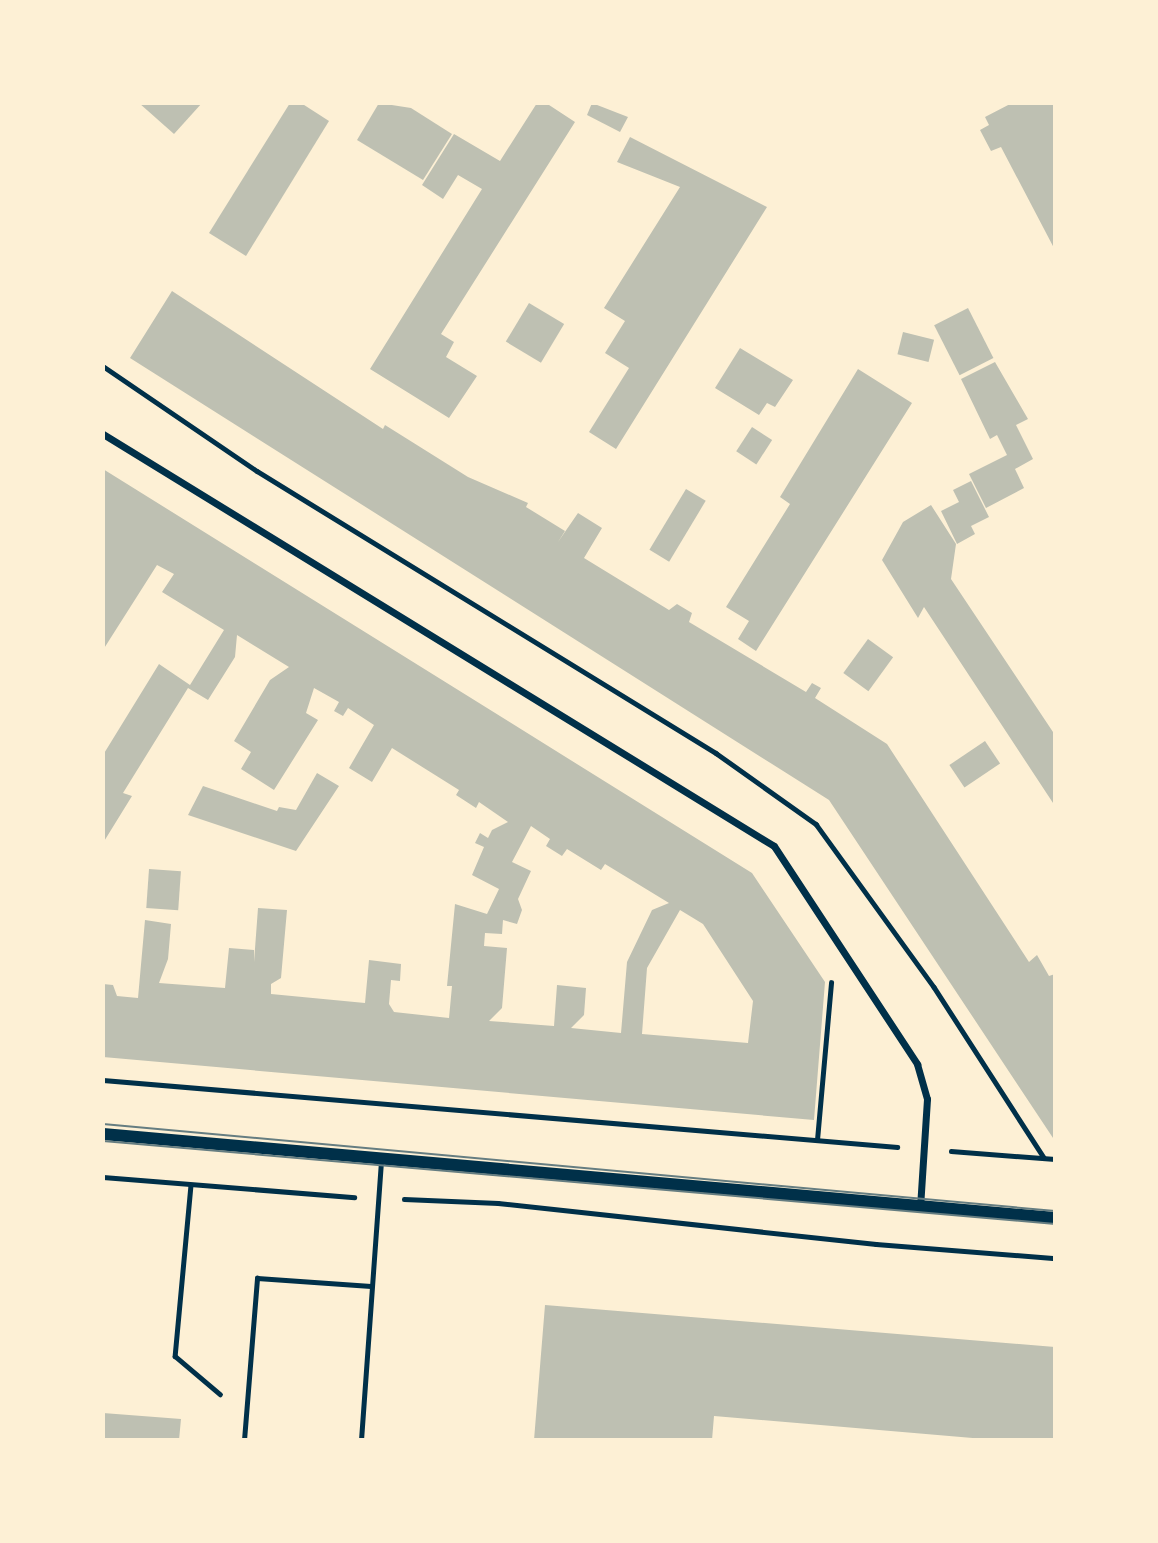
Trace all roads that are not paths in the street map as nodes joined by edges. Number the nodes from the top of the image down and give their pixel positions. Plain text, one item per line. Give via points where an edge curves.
1 (103, 434) edge
2 (103, 1134) edge
3 (381, 1158) junction
4 (920, 1206) junction
5 (1055, 1218) edge
6 (371, 1286) junction
7 (244, 1440) edge
8 (361, 1440) edge

1 - 4 street via 774,846 834,944 917,1064 927,1100
2 - 3 street
3 - 4 street
3 - 6 lane
4 - 5 street
6 - 7 lane via 257,1279
6 - 8 lane

